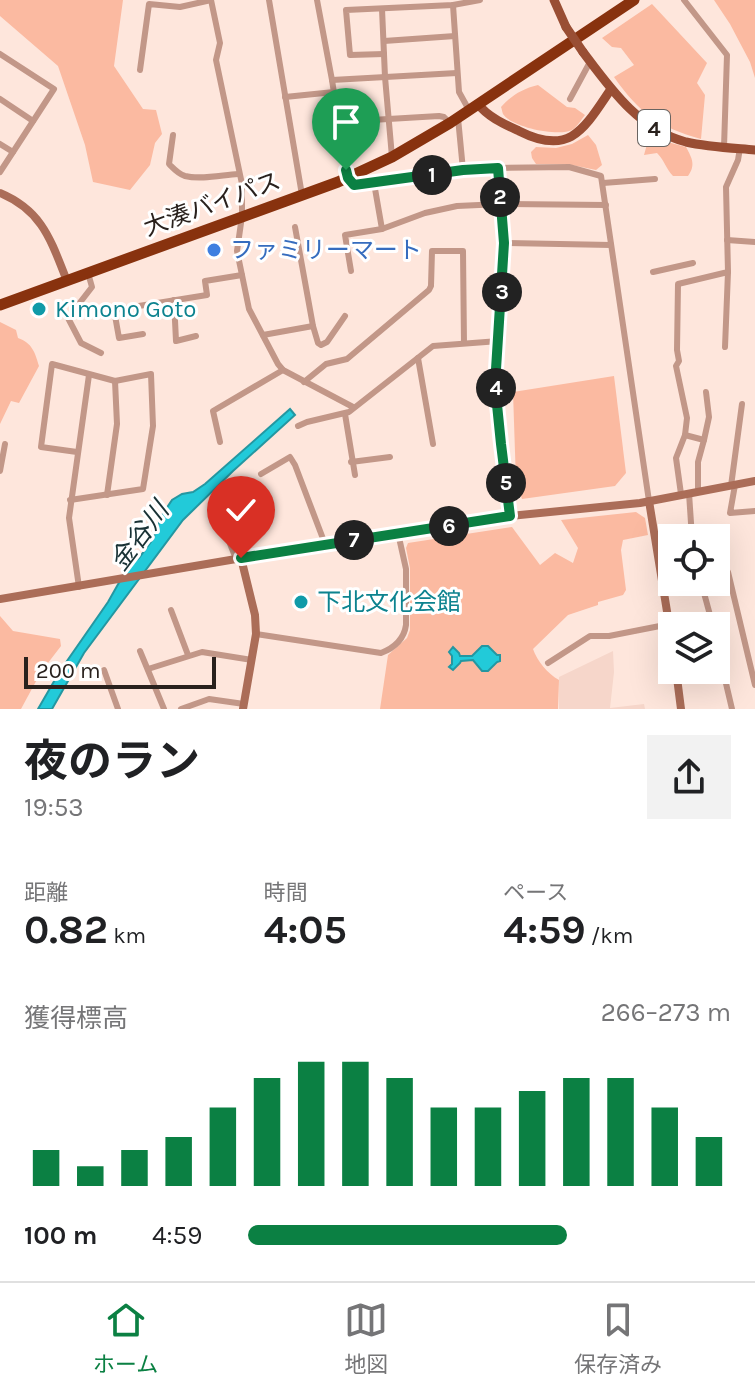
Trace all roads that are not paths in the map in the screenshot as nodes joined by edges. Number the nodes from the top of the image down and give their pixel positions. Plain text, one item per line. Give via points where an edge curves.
1 (211, 0) edge
2 (269, 0) edge
3 (317, 0) edge
4 (480, 0) edge
5 (554, 0) edge
6 (634, 0) edge
7 (684, 0) edge
8 (453, 5) junction
9 (382, 9) junction
10 (455, 36) junction
11 (384, 41) junction
12 (0, 54) edge
13 (384, 54) junction
14 (590, 62) junction
15 (140, 70) dead end
16 (457, 73) junction
17 (385, 77) junction
18 (332, 80) junction
19 (611, 89) junction
20 (334, 92) junction
21 (285, 97) junction
22 (0, 99) edge
23 (570, 99) dead end
24 (473, 107) junction
25 (389, 119) junction
26 (33, 121) junction
27 (454, 121) junction
28 (338, 122) junction
29 (173, 135) dead end
30 (0, 144) edge
31 (724, 147) junction
32 (740, 148) junction
33 (755, 150) edge
34 (13, 152) junction
35 (392, 157) junction
36 (498, 168) junction
37 (463, 170) junction
38 (0, 172) edge
39 (238, 174) junction
40 (348, 178) junction
41 (655, 179) dead end
42 (374, 183) junction
43 (603, 183) junction
44 (0, 193) edge
45 (302, 195) junction
46 (501, 204) junction
47 (606, 205) junction
48 (242, 216) junction
49 (295, 227) dead end
50 (382, 229) junction
51 (727, 240) junction
52 (755, 242) edge
53 (504, 243) junction
54 (611, 245) junction
55 (693, 263) dead end
56 (673, 268) junction
57 (351, 271) dead end
58 (653, 272) dead end
59 (728, 272) junction
60 (88, 273) junction
61 (242, 275) junction
62 (67, 281) junction
63 (678, 284) junction
64 (174, 300) junction
65 (0, 305) edge
66 (345, 316) dead end
67 (313, 326) junction
68 (143, 334) dead end
69 (263, 335) junction
70 (196, 336) dead end
71 (499, 341) junction
72 (464, 343) junction
73 (725, 347) dead end
74 (101, 353) dead end
75 (418, 358) junction
76 (283, 370) junction
77 (89, 375) junction
78 (115, 381) junction
79 (304, 382) junction
80 (706, 392) dead end
81 (742, 404) dead end
82 (353, 407) junction
83 (345, 414) junction
84 (298, 426) dead end
85 (685, 435) junction
86 (704, 440) junction
87 (220, 442) dead end
88 (5, 444) dead end
89 (433, 444) dead end
90 (77, 452) junction
91 (390, 457) dead end
92 (351, 462) junction
93 (0, 471) edge
94 (261, 474) dead end
95 (355, 475) dead end
96 (755, 481) edge
97 (733, 485) junction
98 (689, 493) junction
99 (107, 495) junction
100 (254, 498) dead end
101 (70, 500) junction
102 (649, 501) junction
103 (755, 511) edge
104 (510, 516) junction
105 (691, 524) edge
106 (398, 533) junction
107 (325, 544) junction
108 (238, 559) junction
109 (730, 580) edge
110 (79, 587) junction
111 (0, 599) edge
112 (171, 610) dead end
113 (668, 612) edge
114 (658, 626) edge
115 (256, 634) junction
116 (140, 651) dead end
117 (188, 655) junction
118 (252, 660) junction
119 (548, 663) dead end
120 (148, 669) junction
121 (104, 670) dead end
122 (678, 684) edge
123 (726, 684) edge
124 (755, 685) edge
125 (243, 706) edge
126 (118, 709) edge
127 (164, 709) edge
128 (181, 709) edge
129 (681, 709) edge
130 (732, 709) edge

1 - 15 street via 180,7 149,4
1 - 39 street via 220,43 216,60
2 - 21 street
3 - 18 street
4 - 8 street
5 - 14 main road, 4, bridge
6 - 24 highway, 大湊バイパス
7 - 31 street via 727,55
8 - 9 street
8 - 10 street
9 - 11 street
9 - 13 street via 346,10 350,55
10 - 11 street
10 - 16 street
11 - 13 street
12 - 26 street via 54,89
13 - 17 street
14 - 19 main road, 4
14 - 23 street
16 - 17 street
16 - 24 street via 459,92
17 - 18 street
17 - 25 street
18 - 20 street
19 - 24 main road via 581,131 560,141 532,138
19 - 31 main road, 4 via 661,132 685,142
20 - 21 street
20 - 28 street
21 - 45 street
22 - 26 street
24 - 27 highway, 大湊バイパス
25 - 27 street via 439,116
25 - 28 street
25 - 35 street
26 - 34 street
27 - 35 highway, 大湊バイパス
27 - 37 street
28 - 40 street
29 - 39 street via 169,164 177,172
30 - 34 street
31 - 32 main road, 4
32 - 33 main road, 4
32 - 51 street via 726,187
34 - 38 street
35 - 40 highway, 大湊バイパス
36 - 37 street
36 - 43 street via 569,167 601,176
36 - 46 street
37 - 42 street
39 - 48 street
40 - 42 street via 354,185
40 - 45 highway, 大湊バイパス
41 - 43 street
42 - 50 street
43 - 47 street
44 - 62 street via 23,205 45,228
45 - 48 highway, 大湊バイパス
46 - 47 street
46 - 50 street via 457,206
46 - 53 street
47 - 54 street
48 - 60 highway, 大湊バイパス
48 - 61 street via 237,251
49 - 67 street
50 - 57 street via 345,235
51 - 52 street
51 - 59 street
53 - 54 street
53 - 71 street
54 - 102 street
55 - 56 street
56 - 58 street
56 - 63 street
59 - 63 street
59 - 73 street
60 - 62 highway, 大湊バイパス
60 - 74 street via 92,287 68,318 81,343
61 - 64 street via 205,281 207,295
61 - 69 street via 249,309
62 - 65 highway, 大湊バイパス
63 - 85 street via 676,366 687,418
64 - 68 street via 114,310 119,338
64 - 70 street via 176,341
66 - 67 street via 321,345
67 - 69 street
69 - 76 street
71 - 72 street
71 - 104 street via 495,385
72 - 75 street via 433,346
72 - 79 street via 463,251 432,251 429,290 347,359 326,364
75 - 82 street
75 - 89 street
76 - 79 street
76 - 87 street via 213,411
77 - 78 street
77 - 90 street
77 - 90 street via 52,364 41,447
78 - 99 street via 117,424
78 - 99 street via 151,374 153,426 143,489
79 - 82 street
80 - 86 street via 709,417
81 - 97 street
82 - 83 street
83 - 84 street
83 - 92 street
85 - 86 street
85 - 98 street via 676,458
86 - 98 street
88 - 93 street
90 - 101 street
91 - 92 street
92 - 95 street
94 - 107 street via 290,457
96 - 97 street
97 - 98 street
97 - 103 street via 730,513
98 - 102 street
98 - 105 street
99 - 101 street
100 - 108 street via 221,521
101 - 110 street
102 - 104 street
102 - 113 street
104 - 106 street
106 - 107 street
106 - 115 street via 406,569 406,625 398,643 381,653
107 - 108 street
108 - 110 street
108 - 115 street
109 - 124 street
110 - 111 street
112 - 117 street
114 - 119 street via 590,636
115 - 118 street
116 - 120 street
117 - 118 street via 202,652
117 - 120 street
118 - 125 street
120 - 127 street
121 - 126 street
122 - 129 street
123 - 130 street
125 - 128 street via 209,699

